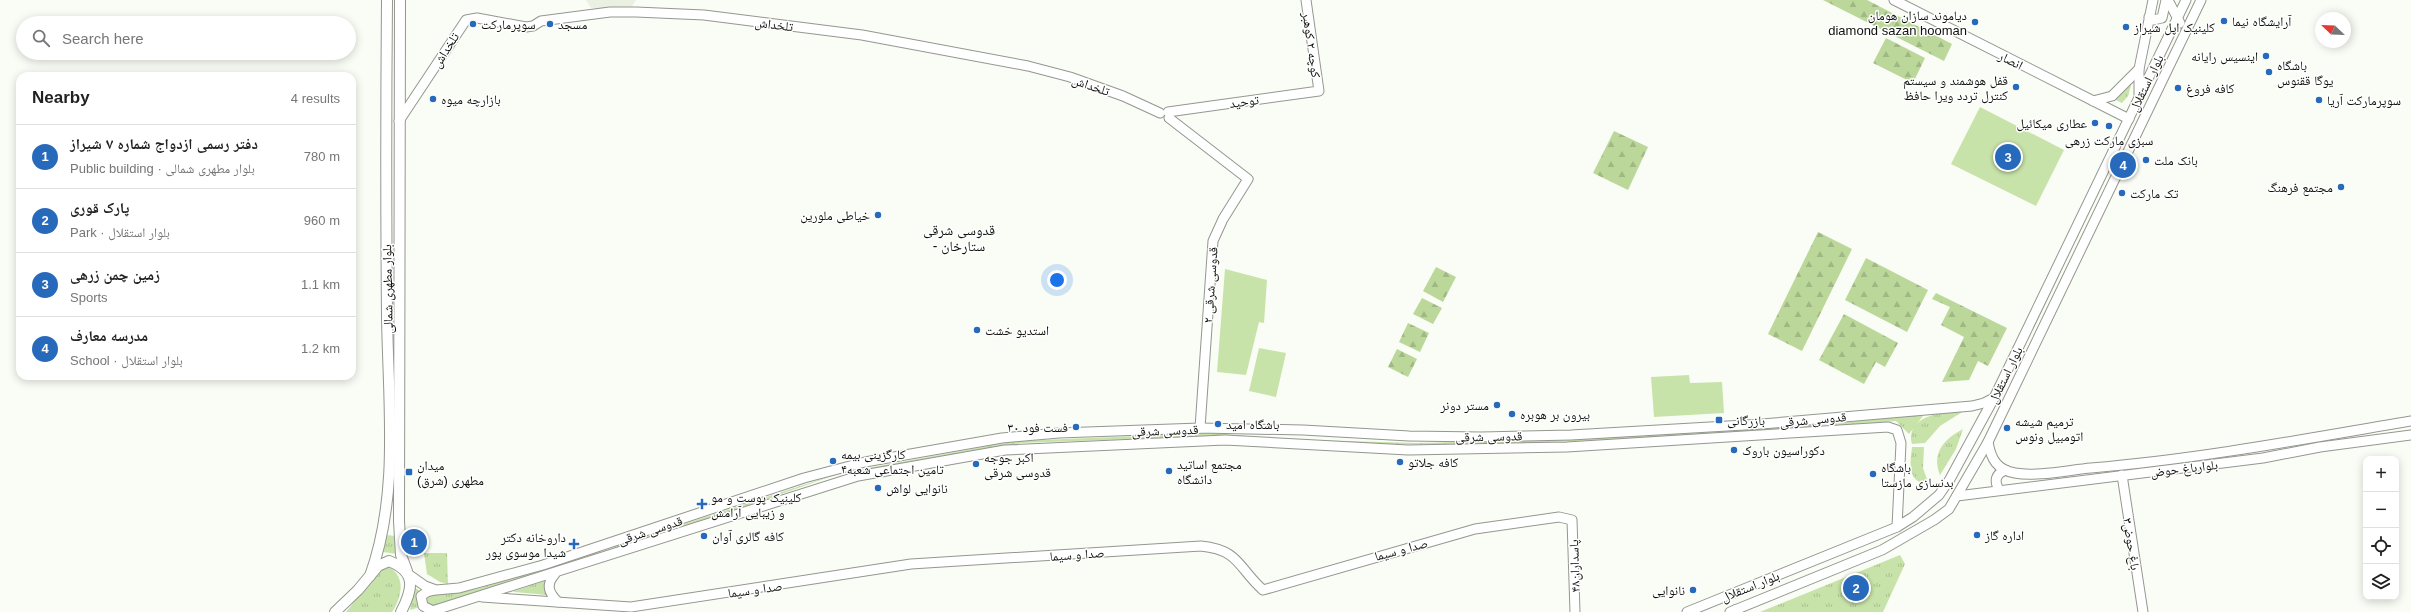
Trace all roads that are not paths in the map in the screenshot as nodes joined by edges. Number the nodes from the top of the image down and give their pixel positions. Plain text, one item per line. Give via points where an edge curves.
1 (387, 0) edge
2 (400, 0) edge
3 (1306, 0) edge
4 (1894, 0) edge
5 (2153, 0) edge
6 (2167, 0) edge
7 (2186, 0) edge
8 (2201, 0) edge
9 (2149, 17) junction
10 (2177, 20) junction
11 (2187, 29) junction
12 (2139, 69) junction
13 (1319, 91) joint
14 (399, 92) junction
15 (418, 92) junction
16 (2139, 98) junction
17 (2093, 101) junction
18 (1166, 114) junction
19 (2129, 119) junction
20 (399, 121) junction
21 (2079, 225) junction
22 (2090, 230) junction
23 (1994, 398) junction
24 (1833, 417) junction
25 (2411, 421) edge
26 (1200, 428) junction
27 (1303, 430) junction
28 (1833, 431) junction
29 (2411, 435) edge
30 (2313, 438) junction
31 (1988, 442) junction
32 (1302, 444) junction
33 (2315, 448) junction
34 (855, 464) junction
35 (2006, 470) junction
36 (2056, 471) junction
37 (858, 476) junction
38 (2122, 476) junction
39 (2057, 483) junction
40 (1999, 490) junction
41 (1957, 496) junction
42 (1572, 520) joint
43 (399, 527) junction
44 (1897, 527) junction
45 (384, 530) junction
46 (408, 572) junction
47 (555, 574) junction
48 (370, 576) junction
49 (436, 590) junction
50 (479, 596) junction
51 (558, 602) junction
52 (431, 611) edge
53 (1734, 611) edge
54 (335, 612) edge
55 (401, 612) edge
56 (1575, 612) edge
57 (1687, 612) edge
58 (2143, 612) edge

1 - 45 main road, بلوار مطهرى شمالى via 385,160 389,475
2 - 14 main road, بلوار مطهرى شمالى
3 - 13 main road, کوچه ۲ کوهبر
4 - 17 main road, انصار
5 - 9 main road
6 - 9 main road via 2164,15 2158,21
6 - 10 main road
7 - 10 main road, بلوار استقلال
8 - 11 main road, بلوار استقلال
9 - 12 main road
10 - 11 main road
10 - 16 main road, بلوار استقلال
11 - 22 main road, بلوار استقلال
12 - 16 main road
12 - 17 main road via 2112,96
13 - 18 main road, توحید
14 - 15 main road via 406,96
14 - 20 main road, بلوار مطهرى شمالى
15 - 18 main road, تلخداش via 466,20 477,18 533,26 541,21 610,12 636,12 704,15 862,35 1028,66 1070,77
15 - 20 main road
16 - 19 main road, بلوار استقلال
17 - 19 main road, انصار
18 - 26 main road, قدوسی شرقی ۲ via 1248,179 1223,219 1213,241
19 - 21 main road, بلوار استقلال
20 - 43 main road, بلوار مطهرى شمالى
21 - 22 main road
21 - 23 main road, بلوار استقلال
22 - 31 main road, بلوار استقلال
23 - 24 main road, قدوسی شرقی via 1978,405
23 - 44 main road, بلوار استقلال via 1962,460 1939,495
24 - 27 main road, قدوسی شرقی via 1733,426 1481,437
24 - 28 main road
25 - 30 main road, بلوارباغ حوض
26 - 27 main road, قدوسی شرقی
26 - 34 main road, قدوسی شرقی via 1059,433 1002,438
27 - 32 main road
28 - 32 main road, قدوسی شرقی via 1559,447 1408,450
28 - 44 main road, قدوسی شرقی via 1888,427 1897,430 1902,443
29 - 33 main road, بلوارباغ حوض
30 - 33 main road
30 - 36 main road, بلوارباغ حوض via 2132,465
31 - 35 main road via 1990,456 1998,466
31 - 41 main road, بلوار استقلال
32 - 37 main road, قدوسی شرقی via 1204,440 1005,450
33 - 38 main road, بلوارباغ حوض via 2263,458
34 - 37 main road
34 - 49 main road, قدوسی شرقی via 804,478 543,565 459,588
35 - 36 main road, بلوارباغ حوض via 2015,473
35 - 40 main road via 1996,477
36 - 39 main road
37 - 47 main road, قدوسی شرقی
38 - 39 main road, بلوارباغ حوض
38 - 58 main road, باغ حوض۳
39 - 40 main road, بلوارباغ حوض
40 - 41 main road, بلوارباغ حوض
41 - 53 main road, بلوار استقلال via 1949,509 1934,520 1882,550
42 - 51 main road, صدا و سیما via 1558,517 1543,518 1475,529 1263,590 1232,554 1218,548 1201,546 911,564 631,607
42 - 56 main road, پاسداران۴۸
43 - 45 main road via 392,534
43 - 46 main road, بلوار مطهرى شمالى via 402,555
44 - 57 main road, بلوار استقلال
45 - 48 main road, بلوار مطهرى شمالى
46 - 48 main road via 397,564 384,562
46 - 49 main road, قدوسی شرقی via 420,584
46 - 55 main road, بلوار مطهرى شمالى via 409,590
47 - 50 main road, قدوسی شرقی
47 - 51 main road via 548,585 549,592
48 - 54 main road
49 - 52 main road via 421,596 423,606
50 - 51 main road, صدا و سیما
50 - 52 main road, قدوسی شرقی

